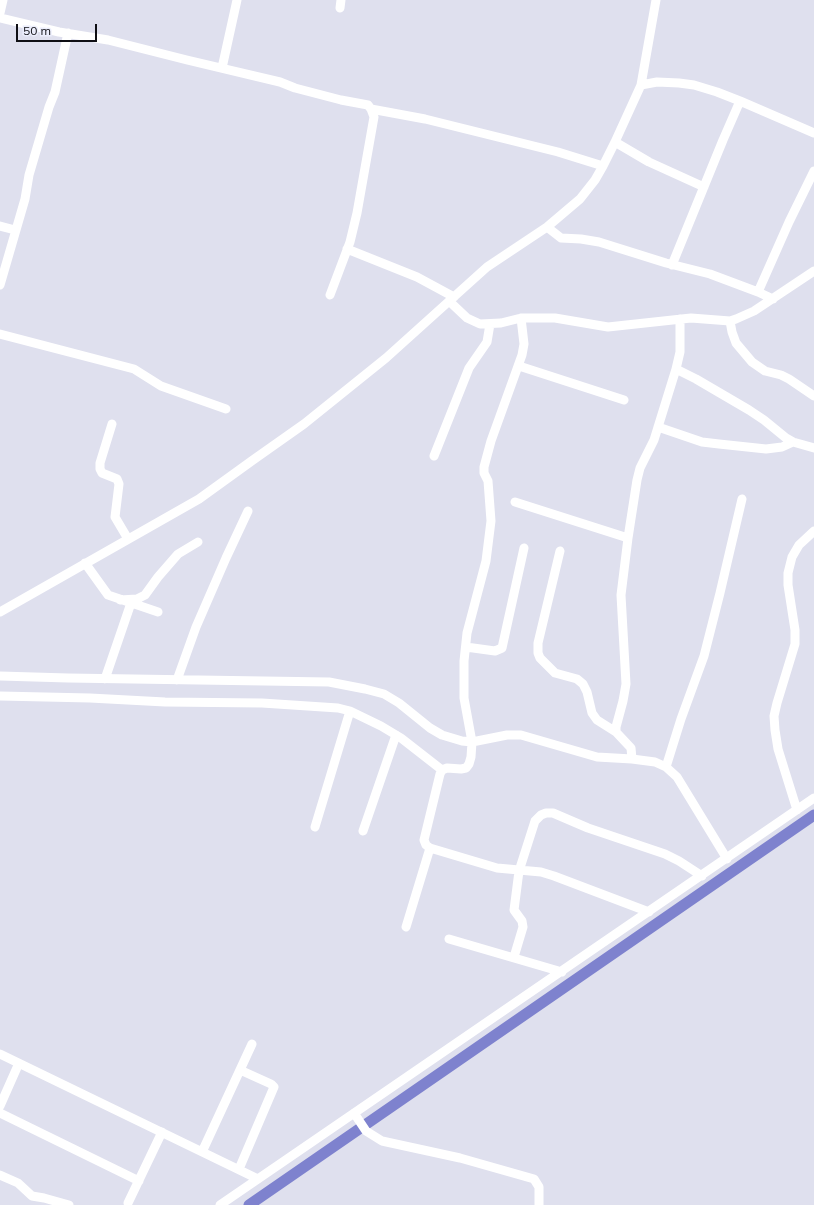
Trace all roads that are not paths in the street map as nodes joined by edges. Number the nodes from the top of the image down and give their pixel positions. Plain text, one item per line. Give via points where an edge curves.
1 (3, 0) edge
2 (237, 0) edge
3 (656, 0) edge
4 (0, 13) edge
5 (0, 18) edge
6 (68, 33) junction
7 (222, 68) junction
8 (641, 85) junction
9 (740, 101) junction
10 (371, 109) junction
11 (814, 133) edge
12 (615, 142) junction
13 (603, 166) junction
14 (814, 170) edge
15 (704, 187) junction
16 (0, 226) edge
17 (548, 227) junction
18 (15, 230) junction
19 (347, 249) junction
20 (672, 265) junction
21 (814, 271) edge
22 (0, 285) edge
23 (758, 292) junction
24 (330, 295) dead end
25 (451, 299) junction
26 (773, 299) junction
27 (521, 318) junction
28 (680, 319) junction
29 (730, 320) junction
30 (490, 324) junction
31 (0, 334) edge
32 (519, 366) junction
33 (676, 369) junction
34 (814, 396) edge
35 (624, 400) dead end
36 (226, 409) dead end
37 (112, 424) dead end
38 (658, 427) junction
39 (793, 442) junction
40 (814, 448) edge
41 (434, 456) dead end
42 (742, 498) dead end
43 (515, 502) dead end
44 (248, 511) dead end
45 (814, 531) edge
46 (628, 538) junction
47 (128, 539) junction
48 (198, 542) dead end
49 (524, 548) dead end
50 (560, 551) dead end
51 (85, 563) junction
52 (120, 600) junction
53 (131, 603) junction
54 (0, 612) edge
55 (158, 612) dead end
56 (466, 647) junction
57 (0, 676) edge
58 (105, 679) junction
59 (177, 680) junction
60 (0, 696) edge
61 (350, 711) junction
62 (616, 732) junction
63 (396, 735) junction
64 (472, 745) junction
65 (632, 759) junction
66 (666, 767) junction
67 (442, 770) junction
68 (814, 798) edge
69 (796, 810) junction
70 (315, 827) dead end
71 (363, 831) dead end
72 (430, 848) junction
73 (727, 858) junction
74 (519, 870) junction
75 (702, 876) junction
76 (649, 912) junction
77 (406, 927) dead end
78 (449, 939) dead end
79 (514, 958) junction
80 (562, 972) junction
81 (252, 1044) dead end
82 (0, 1054) edge
83 (19, 1063) junction
84 (240, 1070) junction
85 (0, 1106) edge
86 (0, 1113) edge
87 (355, 1116) junction
88 (162, 1132) junction
89 (202, 1152) junction
90 (239, 1169) junction
91 (0, 1175) edge
92 (258, 1179) junction
93 (139, 1180) junction
94 (128, 1203) dead end
95 (69, 1205) edge
96 (220, 1205) edge
97 (539, 1205) edge

1 - 4 street
2 - 7 street
3 - 8 street
5 - 6 street
6 - 7 street via 108,40
6 - 18 street via 55,92 48,107
7 - 10 street via 368,105
8 - 9 street via 679,82
8 - 12 street
9 - 11 street
9 - 15 street
10 - 13 street via 425,119 558,152
10 - 19 street via 374,117 357,213
12 - 13 street
12 - 15 street via 649,162
13 - 17 street via 580,199
14 - 23 street
15 - 20 street
16 - 18 street
17 - 20 street via 561,238 599,242
17 - 25 street via 487,267
18 - 22 street
19 - 24 street
19 - 25 street via 417,277
20 - 23 street via 710,274
21 - 26 street
23 - 26 street
25 - 30 street via 467,318 480,324
25 - 47 street via 386,358 304,424 199,499
26 - 29 street via 745,316
27 - 28 street via 555,318 608,327
27 - 30 street
27 - 32 street via 523,351
28 - 29 street
28 - 33 street via 680,352
29 - 34 street via 736,343 752,362 765,371 789,378
30 - 41 street via 487,342 466,373
31 - 36 street via 134,369 161,386
32 - 35 street
32 - 56 street via 484,467 488,481 491,521 486,561
33 - 38 street
33 - 39 street via 749,410
37 - 47 street via 100,469 102,473 117,479 115,517
38 - 39 street via 702,442 719,444 766,449 782,447
38 - 46 street via 640,468
39 - 40 street
42 - 66 street via 704,656
43 - 46 street
44 - 59 street via 199,620
45 - 69 street via 799,545 792,557 788,573 795,644 774,716 778,749
46 - 62 street via 621,595 626,684
47 - 51 street
48 - 52 street via 178,554 145,595 137,599
49 - 56 street via 502,648 495,651
50 - 62 street via 538,643 538,653 555,673 577,679 583,684 592,713 597,720
51 - 52 street via 104,592
51 - 54 street
52 - 53 street
53 - 55 street
53 - 58 street
56 - 64 street via 464,698
57 - 58 street
58 - 59 street
59 - 64 street via 329,682 365,689 384,694 442,735
60 - 61 street via 262,703
61 - 63 street
61 - 70 street
62 - 65 street via 630,748
63 - 67 street
63 - 71 street
64 - 65 street via 507,735 521,735 597,757
64 - 67 street via 471,757 466,768
65 - 66 street via 655,762
66 - 73 street via 677,777
67 - 72 street via 424,840
68 - 69 street
69 - 73 street
72 - 74 street via 497,868
72 - 77 street
73 - 75 street
74 - 75 street via 536,821 541,815 553,813 588,828 666,854
74 - 76 street via 554,876
74 - 79 street via 514,910 523,927
75 - 76 street
76 - 80 street
78 - 79 street
79 - 80 street
80 - 87 street
81 - 84 street
82 - 83 street
83 - 85 street
83 - 88 street
84 - 89 street
84 - 90 street via 274,1087
86 - 93 street
87 - 92 street
87 - 97 street via 366,1131 382,1141 460,1158 534,1179 539,1187
88 - 89 street
88 - 93 street
89 - 90 street
90 - 92 street
91 - 95 street via 18,1183 32,1196
92 - 96 street
93 - 94 street

